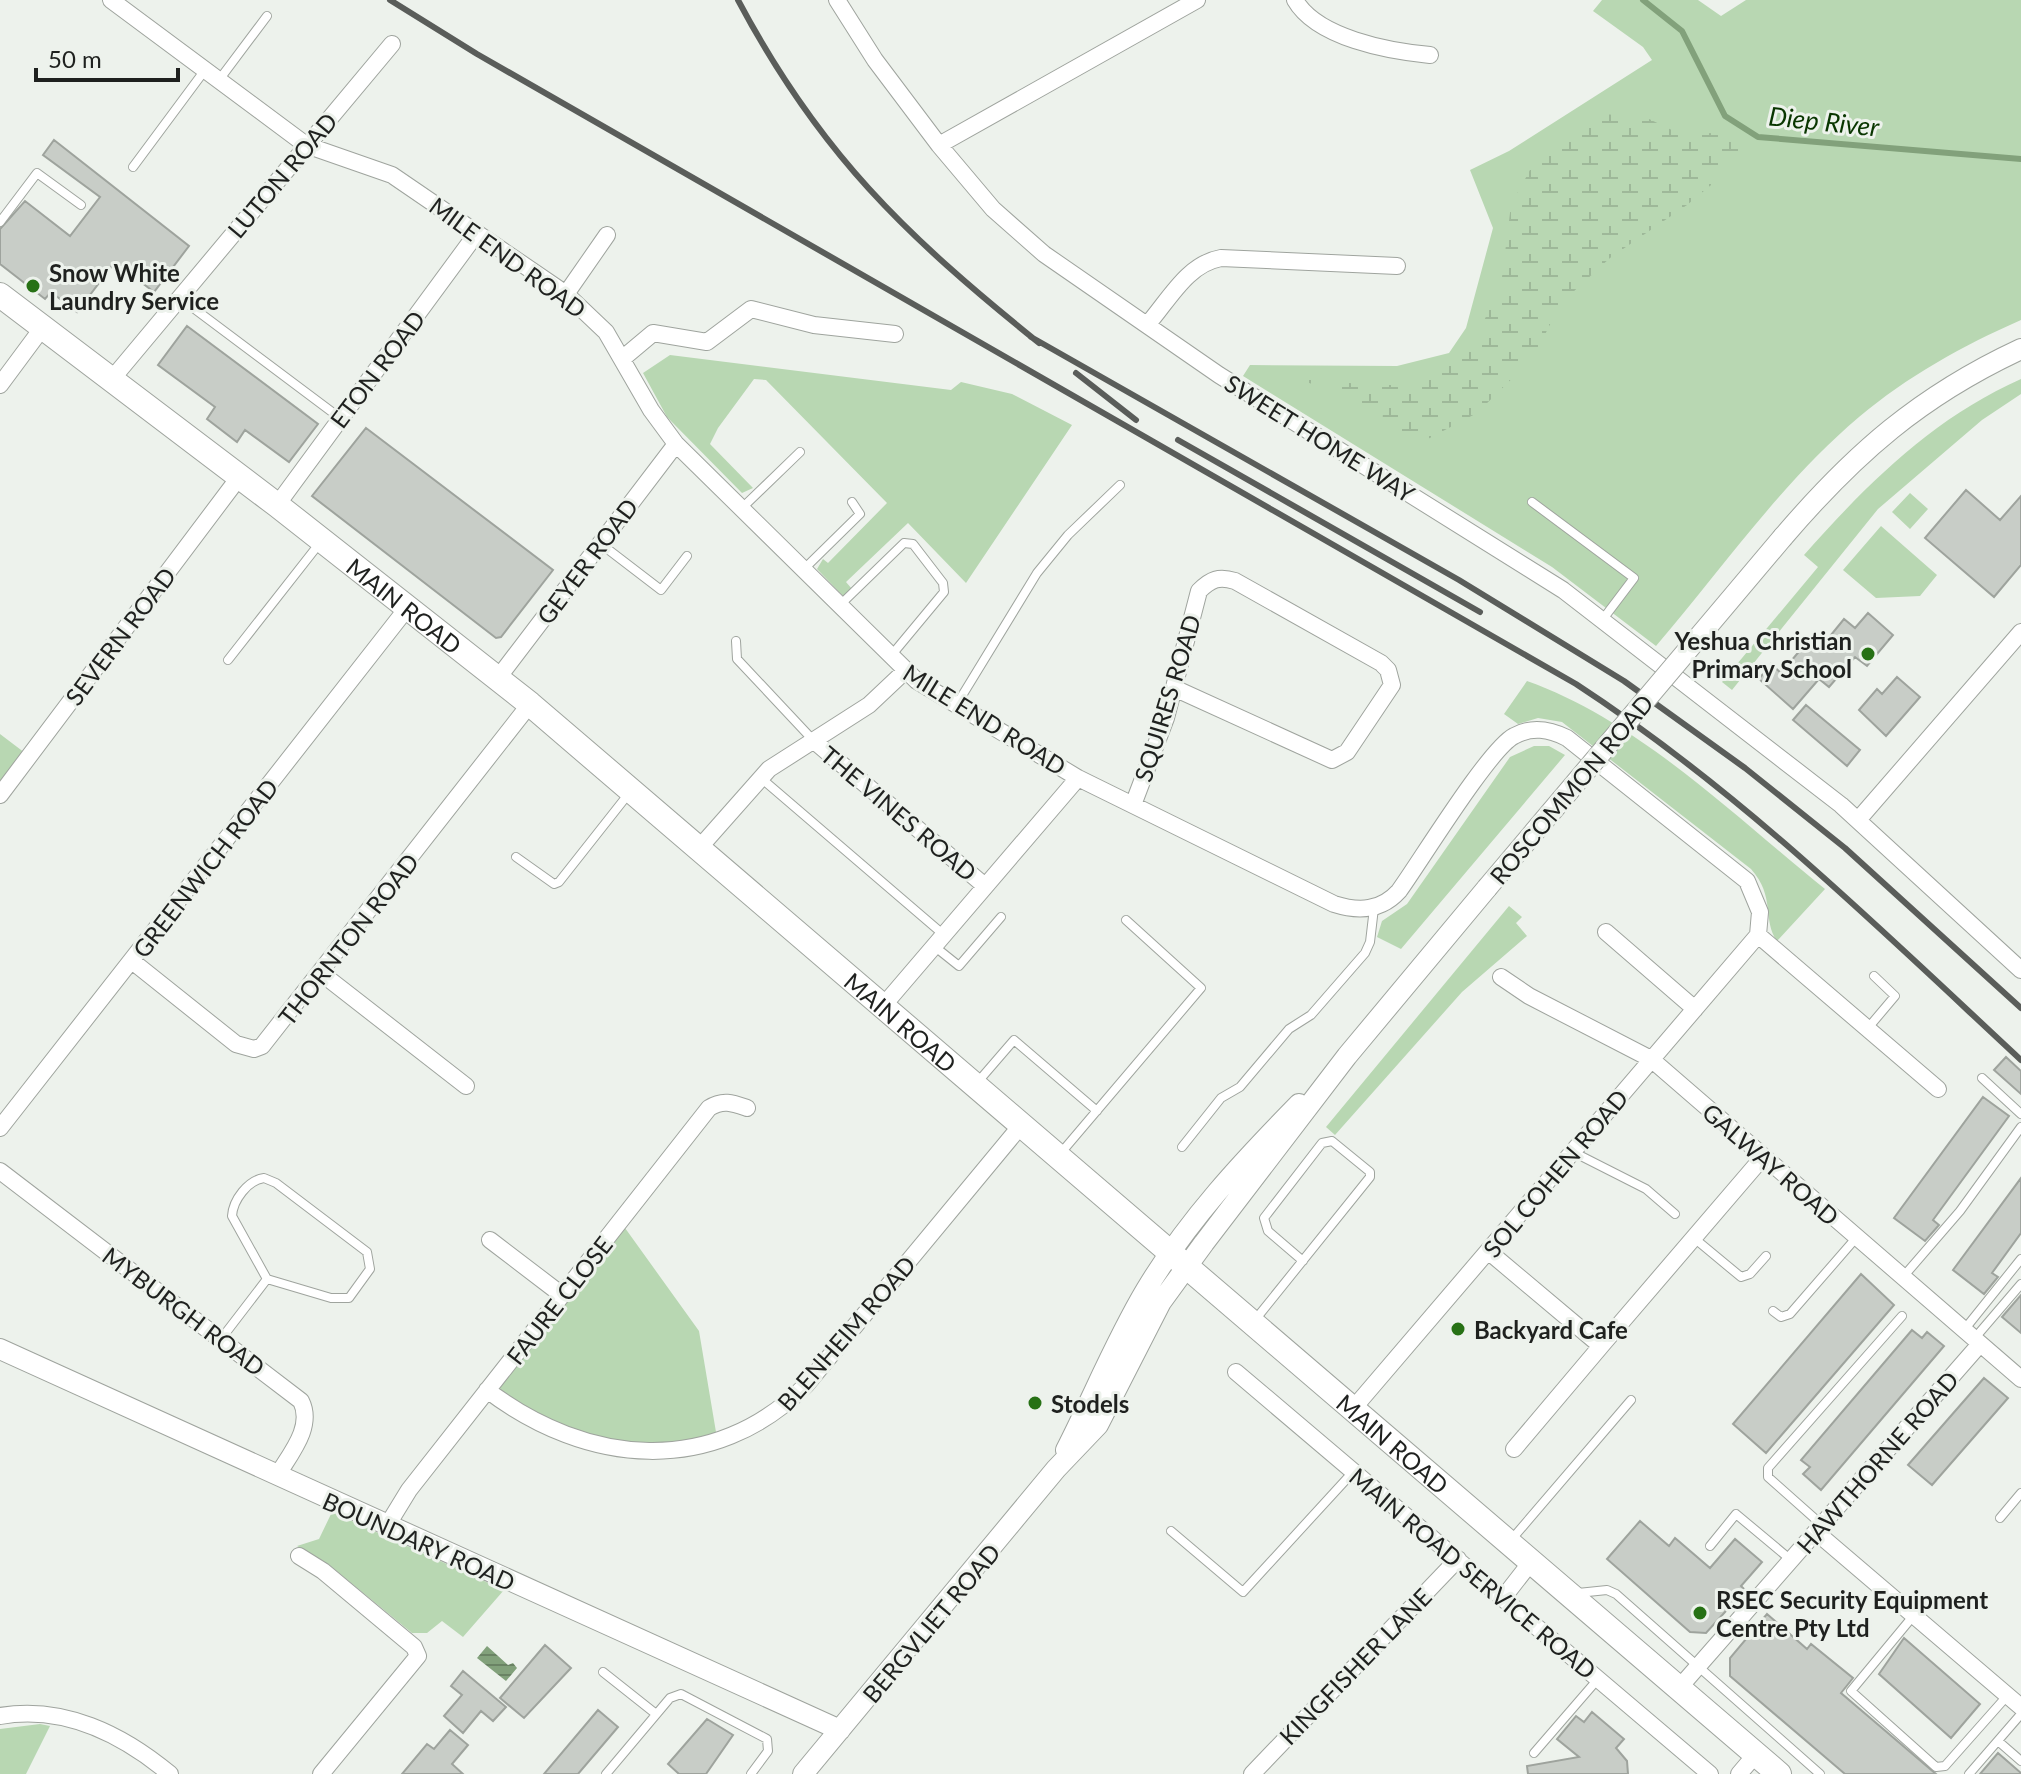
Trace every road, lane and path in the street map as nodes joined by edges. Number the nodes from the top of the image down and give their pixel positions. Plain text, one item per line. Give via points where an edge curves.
1 (111, 0) edge
2 (837, 0) edge
3 (1197, 0) edge
4 (1295, 0) edge
5 (267, 16) dead end
6 (392, 44) dead end
7 (1430, 55) dead end
8 (205, 70) junction
9 (219, 80) junction
10 (306, 145) junction
11 (939, 145) junction
12 (133, 167) dead end
13 (81, 205) dead end
14 (0, 222) edge
15 (477, 233) junction
16 (607, 235) dead end
17 (1397, 266) dead end
18 (566, 294) junction
19 (0, 295) edge
20 (180, 297) junction
21 (1147, 325) junction
22 (43, 327) junction
23 (895, 334) dead end
24 (2021, 349) edge
25 (622, 359) junction
26 (112, 379) junction
27 (0, 385) edge
28 (340, 418) junction
29 (676, 444) junction
30 (800, 452) dead end
31 (240, 476) junction
32 (1120, 485) dead end
33 (852, 502) dead end
34 (1532, 502) dead end
35 (277, 505) junction
36 (741, 509) junction
37 (322, 540) junction
38 (600, 544) junction
39 (687, 556) dead end
40 (802, 570) junction
41 (839, 606) junction
42 (408, 607) junction
43 (1603, 619) junction
44 (2021, 632) edge
45 (736, 641) dead end
46 (890, 657) junction
47 (228, 660) dead end
48 (904, 672) junction
49 (498, 678) junction
50 (1174, 688) junction
51 (530, 704) junction
52 (956, 705) junction
53 (813, 740) junction
54 (761, 777) junction
55 (1078, 778) junction
56 (632, 790) junction
57 (0, 795) edge
58 (1133, 805) junction
59 (1858, 820) junction
60 (700, 847) junction
61 (516, 857) dead end
62 (985, 886) junction
63 (1374, 908) junction
64 (1001, 917) dead end
65 (1126, 920) dead end
66 (1606, 932) dead end
67 (1758, 935) junction
68 (939, 941) junction
69 (2018, 960) edge
70 (132, 961) junction
71 (321, 973) junction
72 (1874, 976) dead end
73 (1501, 977) dead end
74 (883, 1006) junction
75 (1695, 1009) junction
76 (1867, 1029) junction
77 (1651, 1059) junction
78 (1982, 1078) dead end
79 (975, 1084) junction
80 (466, 1086) dead end
81 (1938, 1089) dead end
82 (747, 1108) dead end
83 (1097, 1111) junction
84 (2021, 1114) edge
85 (1023, 1123) junction
86 (2021, 1127) edge
87 (0, 1128) edge
88 (1182, 1147) dead end
89 (1572, 1152) junction
90 (1059, 1155) junction
91 (1763, 1157) junction
92 (0, 1171) edge
93 (1675, 1214) dead end
94 (1694, 1238) junction
95 (1856, 1238) junction
96 (490, 1240) dead end
97 (1488, 1251) junction
98 (1766, 1256) dead end
99 (1179, 1259) junction
100 (2021, 1259) edge
101 (1303, 1261) junction
102 (1903, 1278) junction
103 (267, 1279) junction
104 (2021, 1284) edge
105 (562, 1295) junction
106 (1773, 1311) dead end
107 (1902, 1316) dead end
108 (1253, 1323) junction
109 (1973, 1338) junction
110 (221, 1339) junction
111 (1601, 1346) junction
112 (0, 1349) edge
113 (1236, 1372) dead end
114 (2020, 1377) edge
115 (487, 1390) junction
116 (1631, 1400) dead end
117 (1352, 1410) junction
118 (1514, 1449) dead end
119 (1354, 1471) junction
120 (277, 1476) junction
121 (2021, 1493) edge
122 (2000, 1518) dead end
123 (387, 1526) junction
124 (1819, 1529) junction
125 (1171, 1531) dead end
126 (1509, 1543) junction
127 (1710, 1546) dead end
128 (299, 1556) dead end
129 (1458, 1559) junction
130 (1791, 1561) junction
131 (1531, 1562) junction
132 (1570, 1594) junction
133 (1503, 1598) junction
134 (1914, 1615) junction
135 (1698, 1667) junction
136 (603, 1672) dead end
137 (1598, 1679) junction
138 (1679, 1688) junction
139 (2007, 1696) junction
140 (2021, 1707) edge
141 (656, 1714) junction
142 (2021, 1714) edge
143 (0, 1716) edge
144 (840, 1730) junction
145 (1998, 1741) junction
146 (1534, 1753) dead end
147 (2021, 1761) edge
148 (1768, 1767) edge
149 (170, 1774) edge
150 (321, 1774) edge
151 (606, 1774) edge
152 (751, 1774) edge
153 (803, 1774) edge
154 (1252, 1774) edge
155 (1710, 1774) edge
156 (1739, 1774) edge
157 (1820, 1774) edge
158 (1969, 1774) edge

1 - 8 street, MILE END ROAD
2 - 11 street, SWEET HOME WAY
3 - 11 street
4 - 7 street via 1314,23 1390,51
5 - 9 lane
6 - 10 street, LUTON ROAD
8 - 9 street, MILE END ROAD
8 - 12 lane
9 - 10 street, MILE END ROAD
10 - 15 street, MILE END ROAD via 392,175
10 - 20 street, LUTON ROAD
11 - 21 street, SWEET HOME WAY via 1018,232
13 - 14 lane via 37,173
15 - 18 street, MILE END ROAD
15 - 28 street, ETON ROAD
16 - 18 street
17 - 21 street via 1207,260 1194,268
18 - 25 street, MILE END ROAD via 606,332
19 - 22 main road, MAIN ROAD
20 - 26 street, LUTON ROAD
20 - 28 lane
21 - 43 street, SWEET HOME WAY
22 - 26 main road, MAIN ROAD
22 - 27 street
23 - 25 street via 814,325 751,309 714,340 653,333
24 - 99 street, ROSCOMMON ROAD, bridge via 1954,382 1855,458 1347,1056 1266,1138
25 - 29 street, MILE END ROAD
26 - 31 main road, MAIN ROAD
28 - 35 street, ETON ROAD
29 - 36 street, MILE END ROAD
29 - 38 street, GEYER ROAD
30 - 36 lane
31 - 35 main road, MAIN ROAD
31 - 57 street, SEVERN ROAD
32 - 52 lane via 1037,573
33 - 40 lane via 860,514
34 - 43 lane via 1634,578
35 - 37 main road, MAIN ROAD
36 - 40 street, MILE END ROAD
37 - 42 main road, MAIN ROAD
37 - 47 lane
38 - 39 lane via 661,590
38 - 49 street, GEYER ROAD
40 - 41 street, MILE END ROAD
41 - 46 street, MILE END ROAD
41 - 46 lane via 904,543 913,544 943,583 944,592
42 - 49 main road, MAIN ROAD
42 - 70 street, GREENWICH ROAD
43 - 59 street, SWEET HOME WAY
44 - 59 street
45 - 53 lane via 737,659
46 - 48 street, MILE END ROAD
48 - 52 street, MILE END ROAD
48 - 53 street via 869,705
49 - 51 main road, MAIN ROAD
50 - 50 street, SQUIRES ROAD via 1199,591 1209,580 1222,577 1381,663 1392,685 1347,752 1332,760
50 - 58 street, SQUIRES ROAD
51 - 56 main road, MAIN ROAD
51 - 71 street, THORNTON ROAD
52 - 55 street, MILE END ROAD
53 - 54 street
53 - 62 street, THE VINES ROAD
54 - 60 street
54 - 68 lane
55 - 58 street, MILE END ROAD
55 - 62 street
56 - 60 main road, MAIN ROAD
56 - 61 lane via 559,882 545,881
58 - 63 street, MILE END ROAD via 1334,904
59 - 69 street, SWEET HOME WAY
60 - 74 main road, MAIN ROAD
62 - 68 street
63 - 67 street via 1399,891 1500,747 1539,729 1567,738 1747,881 1760,912
63 - 88 lane via 1365,953 1240,1087 1221,1098
64 - 68 lane via 961,965
65 - 83 lane via 1201,988
66 - 75 street
67 - 75 street, SOL COHEN ROAD
67 - 76 street
68 - 74 street
70 - 71 street, THORNTON ROAD via 236,1044 254,1049 271,1038
70 - 87 street, GREENWICH ROAD
71 - 80 street
72 - 76 lane via 1895,996
73 - 77 street, GALWAY ROAD
74 - 79 main road, MAIN ROAD
75 - 77 street, SOL COHEN ROAD
76 - 81 street
77 - 89 street, SOL COHEN ROAD
77 - 91 street, GALWAY ROAD
78 - 84 lane
79 - 83 lane via 1014,1040
79 - 85 main road, MAIN ROAD
82 - 105 street, FAURE CLOSE via 718,1102 709,1108
83 - 90 lane
85 - 90 main road, MAIN ROAD
85 - 115 street, BLENHEIM ROAD via 806,1385 767,1420 743,1433 718,1444 688,1448 610,1446 541,1427
86 - 102 lane
89 - 93 lane via 1646,1189
89 - 97 street, SOL COHEN ROAD
90 - 99 main road, MAIN ROAD
91 - 94 street
91 - 95 street, GALWAY ROAD
92 - 110 street, MYBURGH ROAD
94 - 98 lane via 1741,1277
94 - 111 street
95 - 102 street, GALWAY ROAD
95 - 106 lane via 1790,1314 1781,1317
96 - 105 street
97 - 111 street
97 - 117 street, SOL COHEN ROAD
99 - 108 main road, MAIN ROAD
99 - 144 street, BERGVLIET ROAD via 1128,1323 1056,1469
100 - 109 lane
101 - 101 lane via 1268,1231 1264,1218 1322,1143 1332,1141 1371,1174
101 - 108 lane
102 - 109 street, GALWAY ROAD
103 - 103 lane via 232,1216 236,1202 259,1178 276,1183 370,1257 367,1275 346,1300
103 - 110 lane
104 - 109 lane
105 - 115 street, FAURE CLOSE
107 - 124 lane via 1768,1468 1768,1477
108 - 117 main road, MAIN ROAD
109 - 114 street, GALWAY ROAD
109 - 124 street, HAWTHORNE ROAD
110 - 120 street, MYBURGH ROAD via 293,1393 305,1410 303,1429
111 - 118 street
112 - 120 street, BOUNDARY ROAD
113 - 119 street, MAIN ROAD SERVICE ROAD
115 - 123 street, FAURE CLOSE
116 - 126 lane
117 - 126 main road, MAIN ROAD
119 - 125 lane via 1243,1592
119 - 129 street, MAIN ROAD SERVICE ROAD
120 - 123 street, BOUNDARY ROAD
121 - 122 lane
123 - 144 street, BOUNDARY ROAD
124 - 130 street, HAWTHORNE ROAD
124 - 134 street
126 - 131 main road, MAIN ROAD
127 - 130 lane via 1736,1514
128 - 150 street via 414,1647 418,1656
129 - 133 street, MAIN ROAD SERVICE ROAD
129 - 154 street, KINGFISHER LANE
130 - 135 street, HAWTHORNE ROAD
131 - 132 main road, MAIN ROAD
131 - 133 street
132 - 135 lane, MAIN ROAD SERVICE ROAD via 1613,1592
132 - 138 main road, MAIN ROAD
133 - 137 street, MAIN ROAD SERVICE ROAD
134 - 139 street
134 - 139 lane via 1851,1691 1936,1767 1945,1766
135 - 138 street, HAWTHORNE ROAD
135 - 157 lane, MAIN ROAD SERVICE ROAD
136 - 141 lane
137 - 146 lane
137 - 155 street, MAIN ROAD SERVICE ROAD
138 - 148 main road, MAIN ROAD
139 - 140 street
141 - 151 lane
141 - 152 lane via 681,1694 762,1735 768,1751
142 - 145 lane
143 - 149 street via 26,1712 87,1723
144 - 153 street, BERGVLIET ROAD
145 - 147 lane
145 - 158 lane
148 - 156 street

